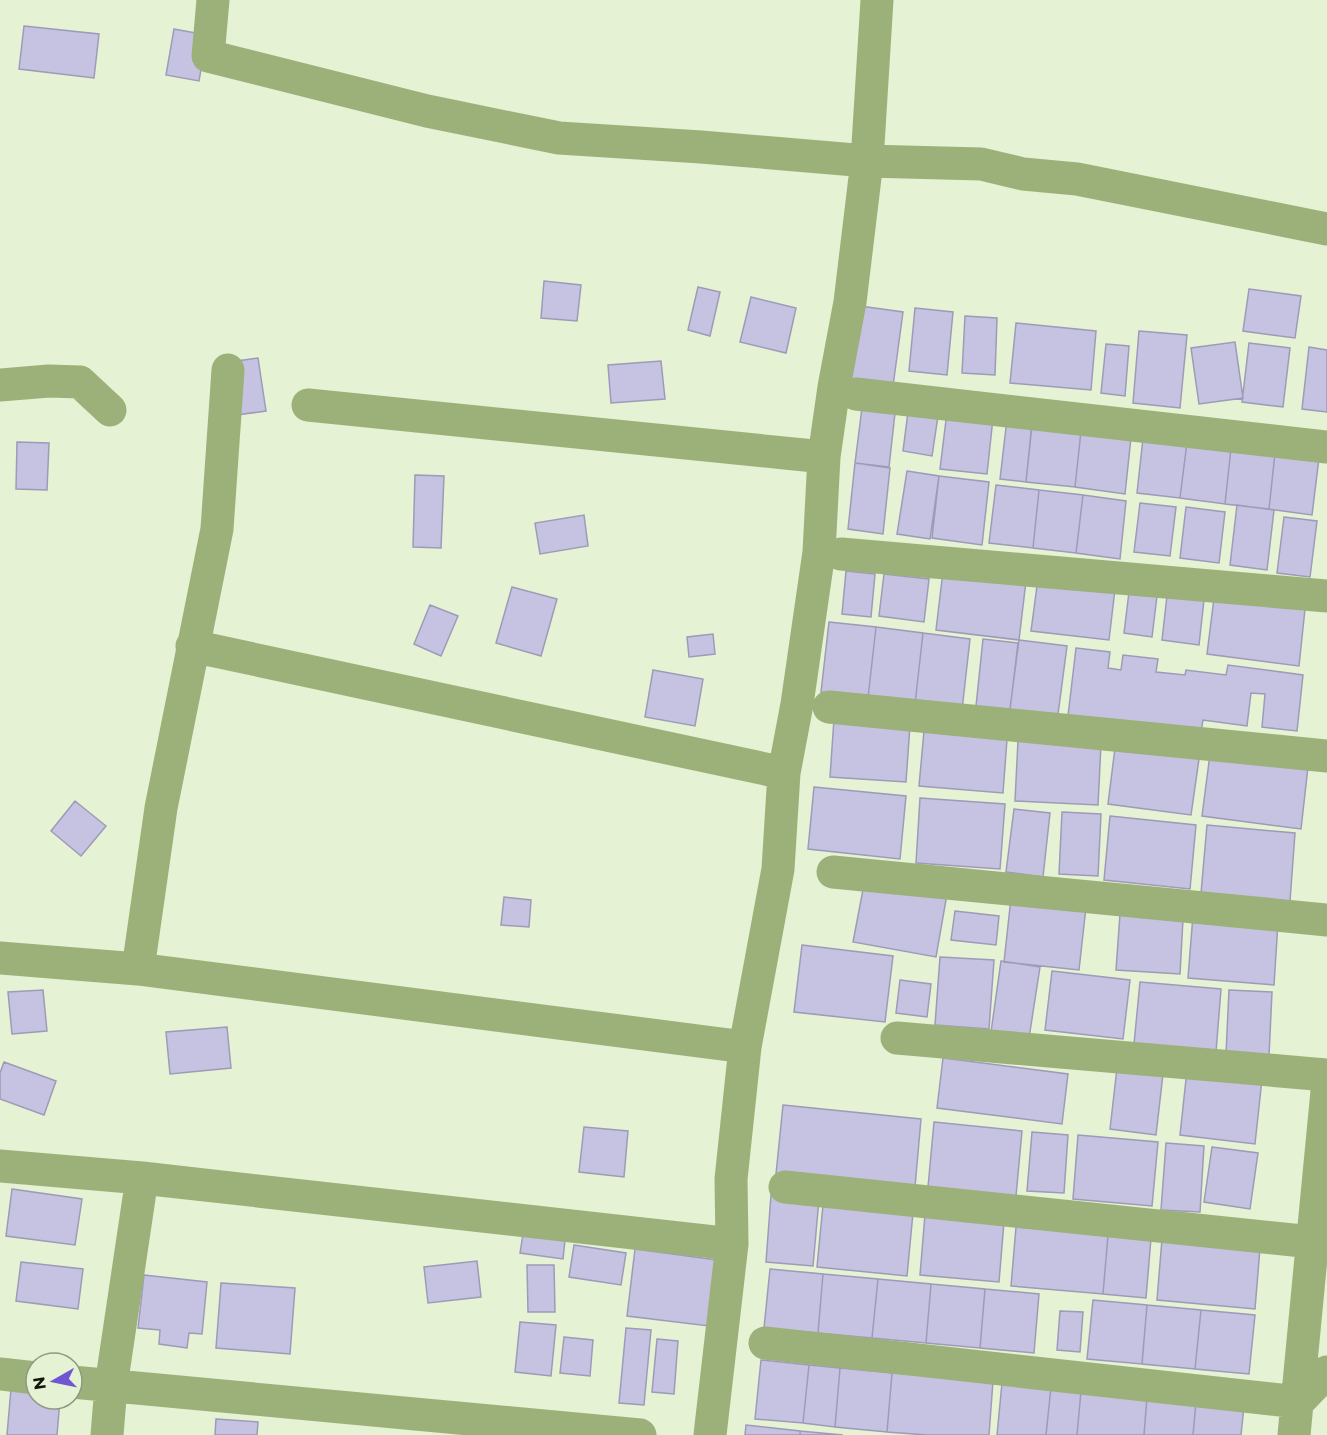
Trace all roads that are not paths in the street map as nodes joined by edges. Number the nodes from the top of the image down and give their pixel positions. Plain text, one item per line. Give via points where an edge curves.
1 (213, 0) edge
2 (877, 0) edge
3 (867, 161) junction
4 (1327, 229) edge
5 (228, 370) dead end
6 (0, 386) edge
7 (856, 394) dead end
8 (308, 405) dead end
9 (110, 410) dead end
10 (1327, 447) edge
11 (824, 457) junction
12 (841, 554) dead end
13 (1327, 596) edge
14 (192, 646) junction
15 (829, 707) dead end
16 (1327, 756) edge
17 (784, 772) junction
18 (833, 872) dead end
19 (1327, 920) edge
20 (0, 958) edge
21 (138, 969) junction
22 (897, 1038) dead end
23 (745, 1047) junction
24 (1327, 1075) edge
25 (1327, 1092) edge
26 (0, 1166) edge
27 (142, 1178) junction
28 (785, 1187) dead end
29 (1312, 1242) junction
30 (732, 1244) junction
31 (765, 1343) dead end
32 (1327, 1372) edge
33 (0, 1374) edge
34 (24, 1377) edge
35 (84, 1383) edge
36 (111, 1386) junction
37 (1298, 1402) junction
38 (107, 1435) edge
39 (640, 1435) edge
40 (710, 1435) edge
41 (1294, 1435) edge

1 - 3 street via 208,56 427,111 559,138
2 - 3 street
3 - 4 street via 981,164
3 - 11 street via 850,302
5 - 14 street via 217,529
6 - 9 street via 80,382
7 - 10 street
8 - 11 street
11 - 17 street via 819,552
12 - 13 street
14 - 17 street
14 - 21 street via 161,807
15 - 16 street
17 - 23 street via 778,869
18 - 19 street
20 - 21 street
21 - 23 street
22 - 24 street
23 - 30 street via 731,1179
25 - 29 street
26 - 27 street
27 - 30 street
27 - 36 street
28 - 29 street
29 - 37 street
30 - 40 street
31 - 37 street
32 - 37 street
33 - 34 street
35 - 36 street
36 - 38 street
36 - 39 street
37 - 41 street

